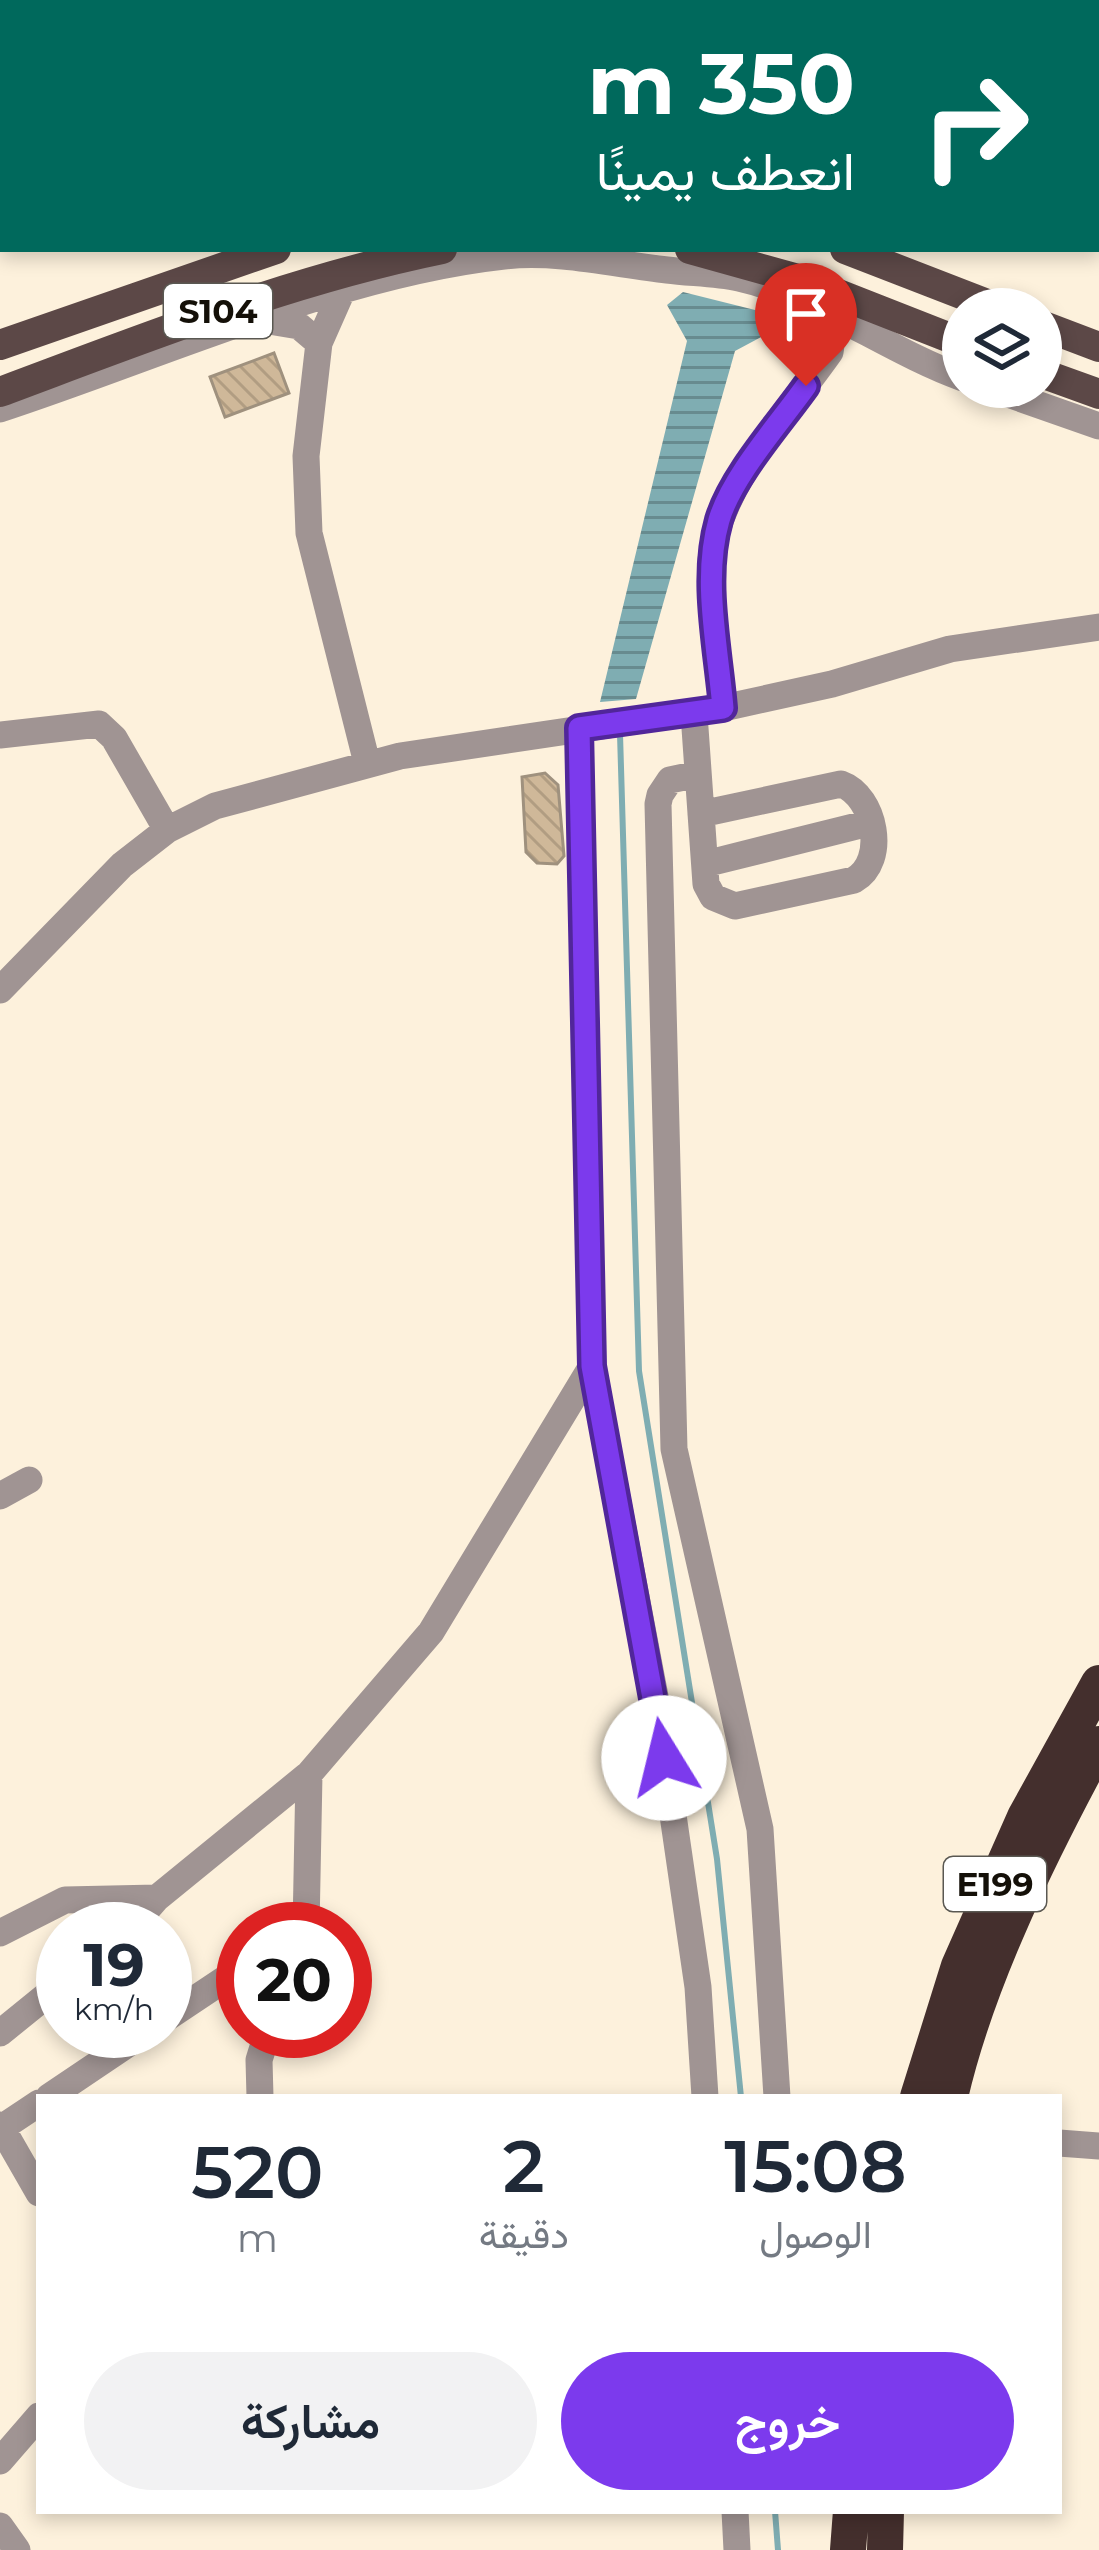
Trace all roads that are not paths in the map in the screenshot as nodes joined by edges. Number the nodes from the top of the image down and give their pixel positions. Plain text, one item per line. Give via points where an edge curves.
1 (268, 252) edge
2 (434, 252) edge
3 (701, 252) edge
4 (862, 252) edge
5 (366, 279) junction
6 (805, 281) junction
7 (949, 288) edge
8 (826, 314) junction
9 (890, 314) junction
10 (259, 319) junction
11 (860, 333) junction
12 (1062, 334) edge
13 (942, 335) edge
14 (319, 343) junction
15 (1062, 349) edge
16 (1099, 349) edge
17 (830, 352) junction
18 (1, 354) edge
19 (96, 356) junction
20 (128, 366) junction
21 (942, 369) edge
22 (1062, 381) edge
23 (0, 392) edge
24 (1099, 394) edge
25 (1048, 408) edge
26 (0, 409) edge
27 (1099, 426) edge
28 (1099, 627) edge
29 (723, 708) junction
30 (694, 714) junction
31 (579, 728) junction
32 (0, 735) edge
33 (367, 763) junction
34 (698, 774) junction
35 (701, 814) junction
36 (869, 823) junction
37 (166, 830) junction
38 (705, 864) junction
39 (0, 990) edge
40 (592, 1366) junction
41 (29, 1480) dead end
42 (0, 1496) edge
43 (1099, 1683) edge
44 (1099, 1744) edge
45 (309, 1774) junction
46 (157, 1898) junction
47 (154, 1902) edge
48 (306, 1902) edge
49 (0, 1933) edge
50 (36, 2004) edge
51 (0, 2033) edge
52 (107, 2058) edge
53 (260, 2058) edge
54 (53, 2094) edge
55 (260, 2094) edge
56 (705, 2094) edge
57 (777, 2094) edge
58 (919, 2094) edge
59 (951, 2094) edge
60 (36, 2105) edge
61 (1, 2128) edge
62 (1062, 2143) edge
63 (1099, 2146) edge
64 (36, 2188) edge
65 (36, 2419) edge
66 (0, 2461) edge
67 (735, 2514) edge
68 (851, 2514) edge
69 (886, 2514) edge
70 (0, 2526) edge
71 (16, 2550) edge
72 (737, 2550) edge
73 (848, 2550) edge
74 (885, 2550) edge

1 - 18 main road, S104
2 - 5 main road, S104
3 - 6 main road
4 - 7 main road
5 - 8 street via 509,256 568,258 740,278
5 - 10 street
5 - 14 street
5 - 19 main road, S104 via 214,312
6 - 8 street
6 - 9 main road
8 - 11 street
8 - 17 street
9 - 11 street
9 - 13 main road
10 - 14 street via 299,326
10 - 20 street
11 - 17 street
11 - 21 street
12 - 16 main road
14 - 33 street via 306,456 309,533
15 - 16 main road
17 - 29 street via 719,517 711,562
19 - 20 main road
19 - 23 main road, S104
20 - 26 street
22 - 24 main road
25 - 27 street
28 - 29 street via 950,649
29 - 30 street
30 - 31 street
30 - 34 street
31 - 33 street
31 - 40 street
32 - 37 street via 99,724
33 - 37 street via 215,806
34 - 35 street
34 - 57 street via 670,780 658,804 674,1449 760,1829
35 - 36 street via 841,784 859,794
35 - 38 street
36 - 38 street
36 - 38 street via 874,858 854,880 727,905 708,891
37 - 39 street
40 - 45 street via 430,1632
40 - 56 street via 658,1712 698,1987
41 - 42 street
43 - 58 highway, E199 via 1025,1817 959,1966
44 - 59 highway, E199 via 987,1984
45 - 46 street
45 - 48 street
46 - 47 street
46 - 49 street via 65,1900
50 - 51 street
52 - 54 street
53 - 55 street
60 - 61 street
61 - 64 street
62 - 63 street
65 - 66 street
67 - 72 street
68 - 73 highway
69 - 74 highway
70 - 71 street

